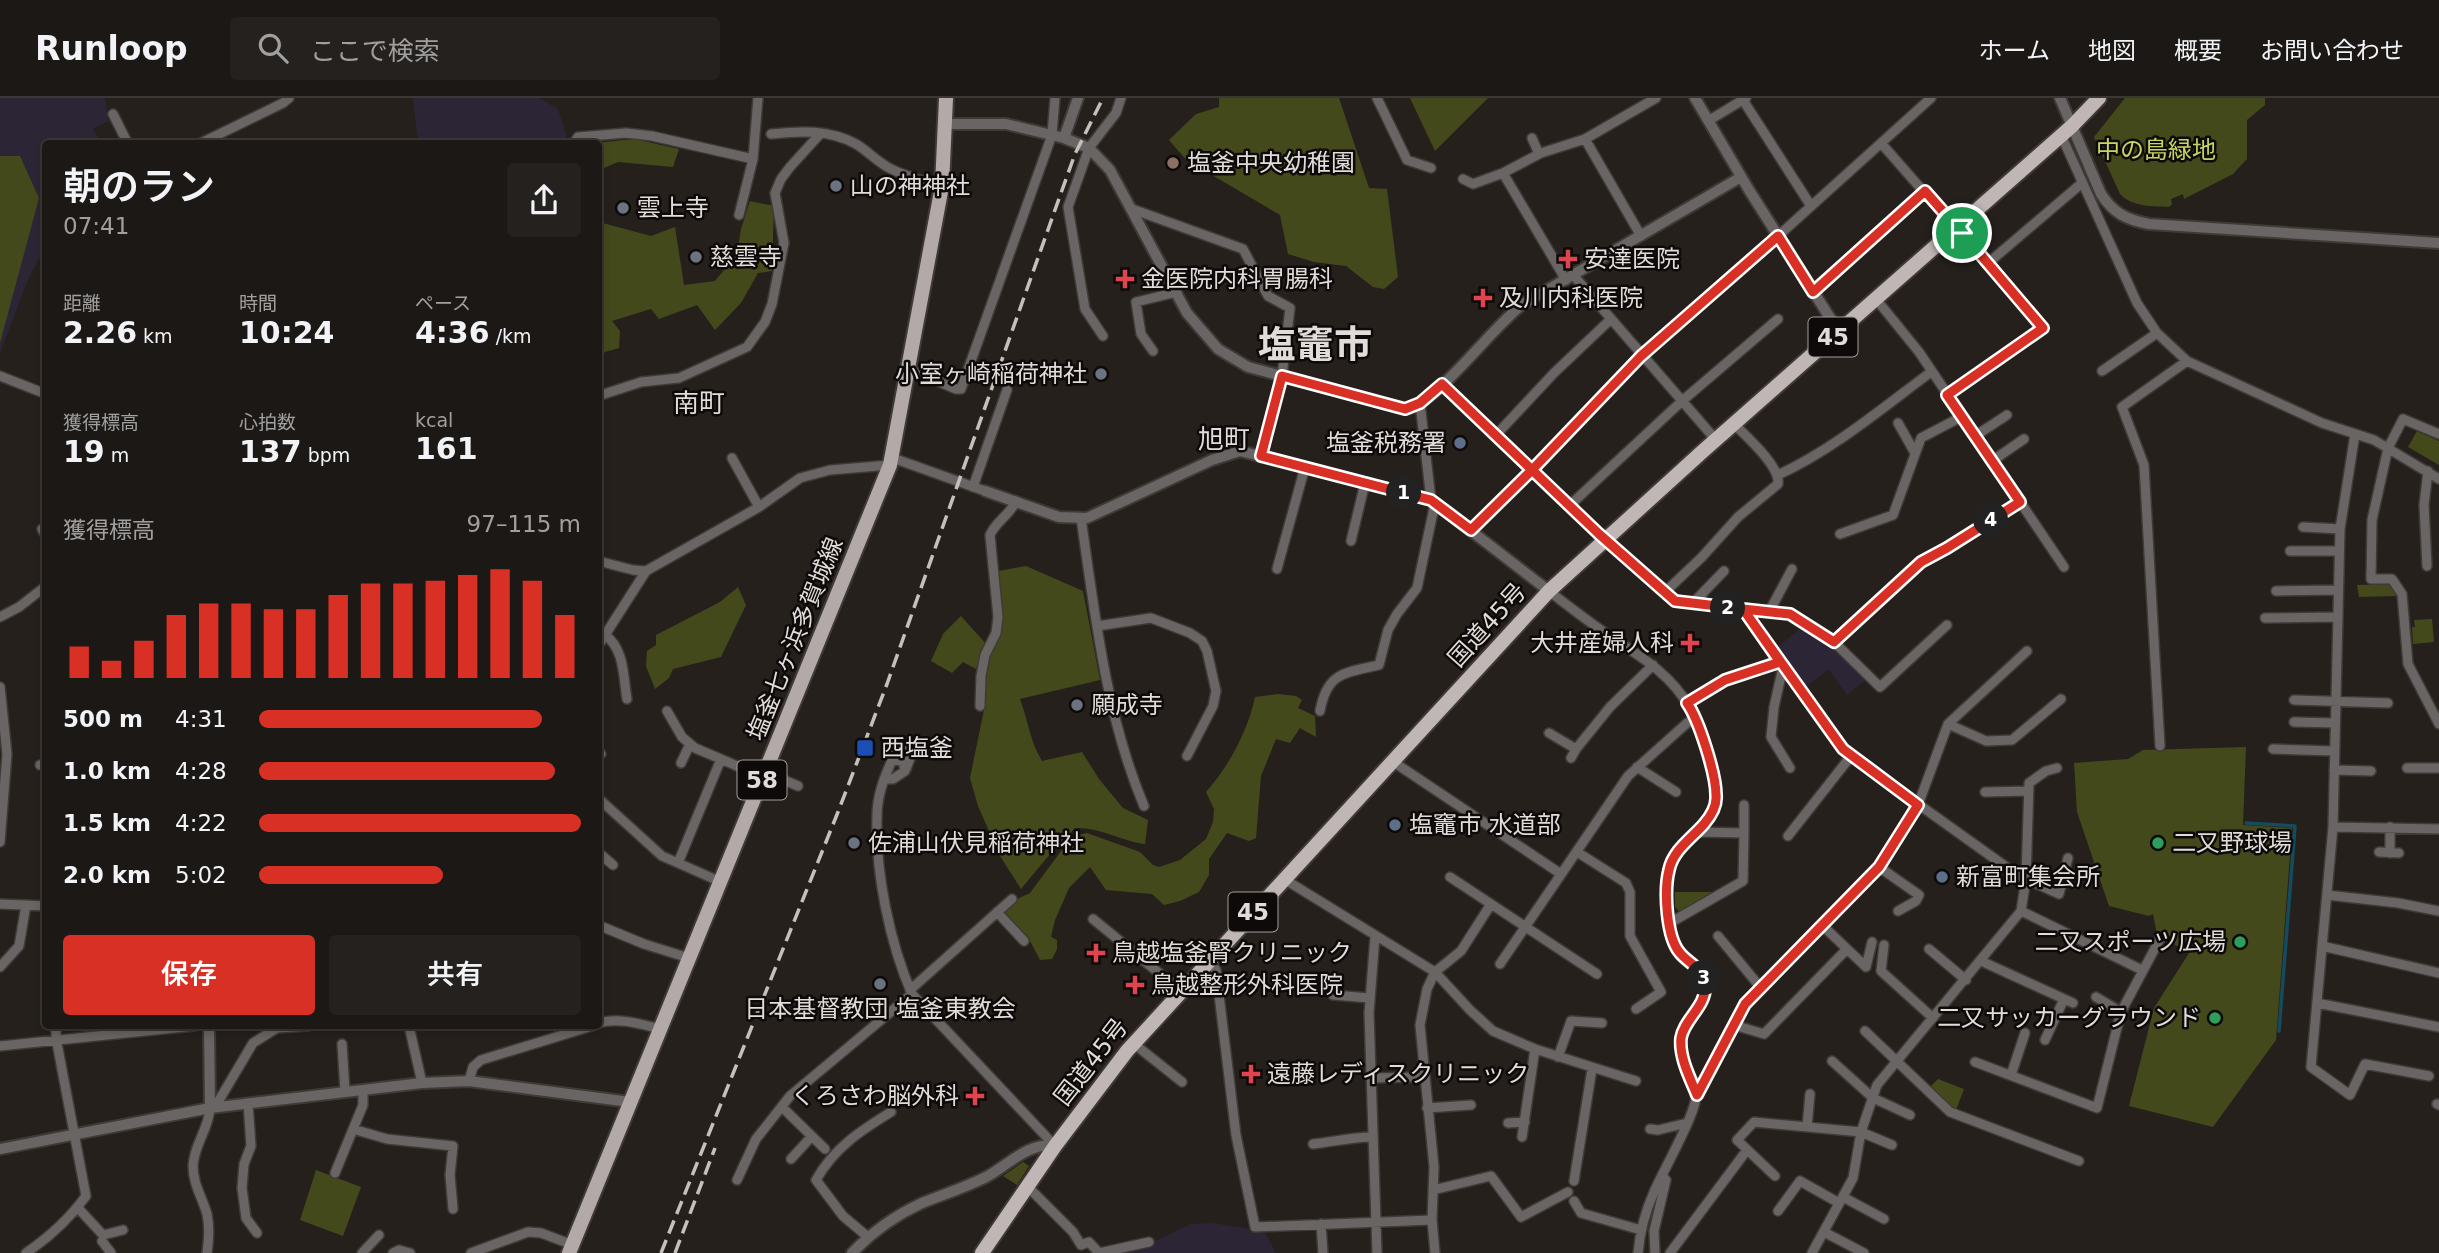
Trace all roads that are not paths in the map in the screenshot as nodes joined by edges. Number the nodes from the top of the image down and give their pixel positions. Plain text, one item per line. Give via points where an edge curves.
1 (289, 98) edge
2 (758, 98) edge
3 (946, 98) edge
4 (1055, 98) edge
5 (1078, 98) edge
6 (1121, 98) edge
7 (1377, 98) edge
8 (1656, 98) edge
9 (1695, 98) edge
10 (1931, 98) edge
11 (2060, 98) edge
12 (2099, 98) edge
13 (1744, 99) edge
14 (113, 114) dead end
15 (1708, 121) junction
16 (945, 124) junction
17 (2067, 131) junction
18 (821, 133) junction
19 (771, 134) dead end
20 (1058, 136) junction
21 (1532, 138) dead end
22 (1586, 139) junction
23 (126, 140) edge
24 (208, 140) edge
25 (576, 140) edge
26 (1881, 143) junction
27 (1089, 148) junction
28 (1539, 154) junction
29 (753, 159) junction
30 (1431, 168) dead end
31 (1503, 173) junction
32 (1741, 177) junction
33 (1464, 179) dead end
34 (2082, 183) junction
35 (942, 186) junction
36 (1925, 191) junction
37 (1811, 206) junction
38 (1132, 209) junction
39 (739, 215) dead end
40 (1957, 228) junction
41 (1641, 236) junction
42 (1778, 236) junction
43 (2439, 243) edge
44 (1987, 264) junction
45 (1570, 278) junction
46 (1177, 292) junction
47 (1813, 292) junction
48 (1876, 299) junction
49 (1611, 319) junction
50 (1778, 319) dead end
51 (1839, 331) junction
52 (2157, 333) junction
53 (1103, 336) dead end
54 (1153, 351) dead end
55 (1641, 356) junction
56 (2188, 361) junction
57 (906, 368) junction
58 (2102, 370) dead end
59 (1931, 372) junction
60 (0, 376) edge
61 (1282, 376) junction
62 (1442, 384) junction
63 (1007, 390) dead end
64 (42, 392) edge
65 (602, 395) edge
66 (1947, 395) junction
67 (1682, 401) junction
68 (1420, 403) junction
69 (2007, 415) dead end
70 (1961, 417) junction
71 (1898, 423) dead end
72 (1734, 424) junction
73 (2355, 434) junction
74 (2439, 434) edge
75 (1496, 435) junction
76 (1975, 436) junction
77 (2024, 439) dead end
78 (1716, 440) junction
79 (2388, 448) junction
80 (1915, 453) junction
81 (1261, 456) junction
82 (732, 458) dead end
83 (1992, 461) junction
84 (886, 463) junction
85 (1305, 467) junction
86 (1531, 471) junction
87 (2428, 471) junction
88 (1778, 475) junction
89 (2439, 479) edge
90 (1365, 483) junction
91 (973, 487) junction
92 (985, 491) joint
93 (1016, 501) junction
94 (1433, 501) junction
95 (2020, 502) junction
96 (1569, 506) junction
97 (759, 507) junction
98 (1081, 518) junction
99 (2303, 527) dead end
100 (2340, 529) junction
101 (1471, 530) junction
102 (1840, 534) dead end
103 (1605, 540) junction
104 (1351, 541) dead end
105 (2290, 551) dead end
106 (2339, 551) junction
107 (602, 562) edge
108 (2427, 566) dead end
109 (2064, 567) dead end
110 (1277, 569) dead end
111 (1792, 569) dead end
112 (646, 570) junction
113 (1724, 571) dead end
114 (42, 589) edge
115 (2337, 590) junction
116 (1549, 591) junction
117 (2276, 591) dead end
118 (1665, 592) junction
119 (1693, 603) junction
120 (1743, 609) junction
121 (1769, 612) junction
122 (0, 617) edge
123 (2336, 617) junction
124 (2265, 618) dead end
125 (1947, 625) dead end
126 (1097, 626) junction
127 (604, 634) junction
128 (602, 638) edge
129 (1834, 642) junction
130 (2027, 651) dead end
131 (1782, 664) junction
132 (1653, 665) junction
133 (0, 687) edge
134 (627, 699) dead end
135 (2061, 699) dead end
136 (2294, 700) dead end
137 (2335, 701) junction
138 (1687, 703) junction
139 (2388, 703) dead end
140 (980, 706) dead end
141 (667, 711) dead end
142 (1320, 711) dead end
143 (1696, 719) junction
144 (2294, 722) dead end
145 (2335, 723) junction
146 (1948, 724) junction
147 (2439, 724) edge
148 (2, 725) edge
149 (1549, 733) dead end
150 (690, 744) junction
151 (2160, 746) dead end
152 (1576, 748) junction
153 (2273, 749) dead end
154 (2334, 751) junction
155 (1187, 756) dead end
156 (1852, 756) junction
157 (1571, 758) dead end
158 (721, 759) junction
159 (1392, 761) junction
160 (681, 763) dead end
161 (1637, 767) junction
162 (1790, 768) dead end
163 (2057, 768) dead end
164 (2407, 768) dead end
165 (2439, 768) edge
166 (2334, 770) junction
167 (2371, 771) dead end
168 (764, 775) junction
169 (884, 779) junction
170 (798, 786) dead end
171 (2029, 791) junction
172 (1676, 792) dead end
173 (1985, 792) dead end
174 (602, 802) edge
175 (1744, 805) dead end
176 (1918, 805) junction
177 (1144, 806) dead end
178 (2333, 827) junction
179 (2390, 827) junction
180 (2439, 829) edge
181 (1697, 832) junction
182 (1744, 833) junction
183 (1788, 836) dead end
184 (0, 842) edge
185 (1577, 852) junction
186 (2379, 852) dead end
187 (602, 855) edge
188 (2068, 858) dead end
189 (678, 863) junction
190 (613, 865) dead end
191 (1879, 867) junction
192 (1561, 874) junction
193 (1450, 877) dead end
194 (1284, 879) junction
195 (2026, 879) junction
196 (721, 882) junction
197 (2327, 895) junction
198 (1012, 898) dead end
199 (0, 904) edge
200 (1491, 904) junction
201 (26, 905) junction
202 (42, 906) edge
203 (1898, 911) dead end
204 (2021, 911) junction
205 (2439, 911) edge
206 (997, 912) junction
207 (1093, 919) dead end
208 (1668, 924) junction
209 (1822, 925) junction
210 (602, 927) edge
211 (1526, 927) junction
212 (1376, 936) junction
213 (1718, 936) dead end
214 (2161, 937) dead end
215 (1024, 941) dead end
216 (1872, 942) dead end
217 (1884, 945) dead end
218 (2322, 946) junction
219 (1847, 949) junction
220 (1929, 949) dead end
221 (689, 958) junction
222 (1208, 961) junction
223 (1981, 961) junction
224 (1500, 964) dead end
225 (0, 967) edge
226 (2142, 970) junction
227 (1435, 972) junction
228 (2439, 973) edge
229 (1597, 974) dead end
230 (1966, 980) junction
231 (1761, 988) junction
232 (1181, 991) junction
233 (911, 992) junction
234 (1333, 995) dead end
235 (2096, 997) dead end
236 (1370, 998) junction
237 (2317, 1003) junction
238 (1636, 1009) dead end
239 (2121, 1012) junction
240 (1933, 1018) junction
241 (602, 1022) edge
242 (1602, 1023) dead end
243 (1734, 1025) junction
244 (2439, 1027) edge
245 (55, 1029) edge
246 (160, 1029) edge
247 (209, 1029) edge
248 (410, 1029) edge
249 (582, 1029) edge
250 (660, 1029) junction
251 (265, 1030) edge
252 (1865, 1031) dead end
253 (2025, 1033) dead end
254 (56, 1038) junction
255 (2045, 1040) dead end
256 (1133, 1043) junction
257 (342, 1044) dead end
258 (0, 1046) edge
259 (1535, 1049) junction
260 (1558, 1057) junction
261 (1832, 1061) dead end
262 (1897, 1061) junction
263 (1975, 1062) dead end
264 (1592, 1069) junction
265 (2011, 1075) junction
266 (2429, 1076) dead end
267 (1423, 1077) junction
268 (1371, 1078) junction
269 (469, 1081) junction
270 (1636, 1081) dead end
271 (1182, 1082) dead end
272 (422, 1083) junction
273 (363, 1090) junction
274 (345, 1091) junction
275 (1810, 1094) dead end
276 (1697, 1095) junction
277 (1872, 1098) junction
278 (630, 1102) junction
279 (248, 1103) junction
280 (1471, 1105) dead end
281 (213, 1107) junction
282 (782, 1107) junction
283 (1427, 1108) junction
284 (891, 1112) dead end
285 (1910, 1115) dead end
286 (1525, 1122) junction
287 (1508, 1123) dead end
288 (1687, 1123) junction
289 (1807, 1127) junction
290 (353, 1129) junction
291 (1650, 1129) dead end
292 (1861, 1132) junction
293 (75, 1135) junction
294 (812, 1136) junction
295 (1372, 1137) junction
296 (1522, 1137) dead end
297 (1313, 1144) dead end
298 (1892, 1145) dead end
299 (1055, 1146) junction
300 (0, 1149) edge
301 (825, 1149) dead end
302 (1747, 1150) junction
303 (791, 1158) dead end
304 (2079, 1161) dead end
305 (335, 1173) dead end
306 (1662, 1176) junction
307 (1775, 1176) dead end
308 (737, 1180) dead end
309 (1574, 1181) dead end
310 (1028, 1187) junction
311 (1433, 1190) junction
312 (1568, 1192) dead end
313 (1841, 1200) junction
314 (1574, 1201) dead end
315 (78, 1208) junction
316 (453, 1209) dead end
317 (1778, 1211) dead end
318 (1884, 1219) dead end
319 (1432, 1220) junction
320 (1375, 1223) junction
321 (1321, 1224) junction
322 (123, 1230) dead end
323 (1641, 1230) junction
324 (1824, 1232) junction
325 (257, 1233) dead end
326 (379, 1235) dead end
327 (868, 1237) junction
328 (102, 1241) dead end
329 (1149, 1242) dead end
330 (571, 1249) edge
331 (984, 1252) edge
332 (26, 1253) edge
333 (111, 1253) edge
334 (207, 1253) edge
335 (362, 1253) edge
336 (393, 1253) edge
337 (410, 1253) edge
338 (471, 1253) edge
339 (852, 1253) edge
340 (1323, 1253) edge
341 (1377, 1253) edge
342 (1434, 1253) edge
343 (1638, 1253) edge
344 (1655, 1253) edge
345 (1670, 1253) edge
346 (1812, 1253) edge
347 (1864, 1253) edge

1 - 24 street
2 - 29 street
3 - 16 main road, 塩釜七ヶ浜多賀城線 / 58
4 - 20 street
5 - 20 street
6 - 27 street via 1116,113
7 - 30 street via 1407,160
8 - 22 street
9 - 15 street
10 - 26 street
11 - 17 street
12 - 17 highway, 国道45号 / 45
13 - 15 street
13 - 37 street
14 - 23 street
15 - 32 street
16 - 20 street via 1006,124
16 - 35 main road, 塩釜七ヶ浜多賀城線 / 58
17 - 34 street
17 - 40 highway, 国道45号 / 45
17 - 43 street via 2101,194 2127,219
18 - 19 street
18 - 35 street via 856,144 889,168
18 - 65 street via 785,173 775,193 784,243 772,304 747,347 679,378 641,382
20 - 27 street
20 - 57 street via 961,389
21 - 28 street
22 - 28 street
22 - 41 street
25 - 29 street via 626,133
26 - 36 street
26 - 37 street
27 - 38 street via 1110,170
27 - 53 street via 1068,207 1085,309
28 - 31 street
29 - 39 street
31 - 33 street via 1473,184
31 - 45 street
32 - 41 street
32 - 42 street
34 - 44 street
34 - 52 street via 2137,303
35 - 57 main road, 塩釜七ヶ浜多賀城線 / 58
36 - 40 street
36 - 47 street
37 - 42 street
38 - 46 street
38 - 61 street via 1242,249 1268,296 1290,308
40 - 44 street
40 - 48 highway, 国道45号 / 45
41 - 45 street
42 - 47 street
42 - 55 street
44 - 66 street via 2043,328
45 - 49 street
45 - 62 street via 1506,318
46 - 54 street via 1136,302 1141,334
46 - 61 street via 1187,313 1218,349 1248,367
47 - 51 street
48 - 51 highway, 国道45号 / 45
48 - 59 street via 1908,335
49 - 55 street
49 - 75 street
50 - 67 street
51 - 72 highway, 国道45号 / 45
52 - 56 street
52 - 58 street
55 - 67 street
55 - 86 street
56 - 73 street
56 - 151 street via 2122,407 2144,465
57 - 84 main road, 塩釜七ヶ浜多賀城線 / 58
59 - 66 street
59 - 88 street via 1831,446
60 - 64 street
61 - 68 street via 1398,407
61 - 81 street
62 - 68 street
62 - 75 street
63 - 91 street
66 - 70 street
67 - 78 street
67 - 96 street
68 - 94 street
69 - 76 street
70 - 76 street
70 - 80 street via 1921,438
71 - 80 street
72 - 78 highway, 国道45号 / 45
72 - 88 street
73 - 79 street
73 - 100 street
74 - 79 street via 2403,419
75 - 86 street
76 - 83 street
77 - 83 street
78 - 103 highway, 国道45号 / 45
79 - 87 street
79 - 147 street via 2372,520 2371,579 2392,579 2402,594 2409,664
80 - 102 street via 1893,515
81 - 85 street
81 - 98 street via 1233,452
82 - 97 street
83 - 95 street
84 - 91 street
84 - 97 street via 800,478
84 - 168 main road, 塩釜七ヶ浜多賀城線 / 58
85 - 90 street
85 - 110 street
86 - 96 street
86 - 101 street
87 - 89 street
87 - 108 street via 2424,505
88 - 118 street via 1778,484 1738,517
90 - 94 street
90 - 104 street
91 - 92 street
92 - 93 street
93 - 98 street via 1059,517
93 - 140 street via 990,535 998,617 985,655
94 - 101 street
94 - 142 street via 1417,589 1388,630 1379,666 1336,677 1323,694
95 - 109 street
95 - 129 street via 1921,562
96 - 103 street
97 - 112 street
98 - 126 street
99 - 100 street
100 - 106 street
101 - 116 street
103 - 116 highway, 国道45号 / 45
103 - 118 street
105 - 106 street
106 - 115 street
107 - 112 street
111 - 121 street
112 - 127 street
113 - 119 street
114 - 122 street
115 - 117 street via 2286,586
115 - 123 street
116 - 132 street
116 - 159 highway, 国道45号 / 45
118 - 119 street via 1675,601
119 - 120 street
120 - 121 street
120 - 131 street
121 - 129 street via 1790,614
123 - 124 street
123 - 137 street
125 - 129 street via 1880,688
126 - 155 street via 1151,618 1202,641 1216,691
126 - 177 street via 1128,769
127 - 128 street
127 - 134 street via 612,639 623,665
130 - 146 street
131 - 138 street via 1725,680
131 - 156 street
131 - 162 street via 1771,737
132 - 138 street
132 - 152 street
133 - 148 street
135 - 146 street via 2012,740 1986,741
136 - 137 street
137 - 139 street
137 - 145 street
138 - 143 street
141 - 150 street
143 - 161 street
143 - 181 street via 1717,796 1714,809
144 - 145 street
145 - 154 street
146 - 176 street
148 - 184 street via 8,754
149 - 152 street
150 - 158 street
150 - 160 street
152 - 157 street
153 - 154 street
154 - 166 street
156 - 176 street
156 - 183 street
158 - 168 street
158 - 189 street
159 - 192 street
159 - 194 highway, 国道45号 / 45
161 - 172 street
161 - 185 street
163 - 171 street via 2029,783
164 - 165 street
166 - 167 street
166 - 178 street
168 - 170 street
168 - 196 main road, 塩釜七ヶ浜多賀城線 / 58
169 - 169 street via 892,760 903,761 905,771 894,779
169 - 233 street via 877,815 883,890 899,964
171 - 173 street
171 - 195 street
174 - 189 street via 662,856
175 - 182 street
176 - 191 street
176 - 195 street
178 - 179 street
178 - 197 street
179 - 180 street
179 - 186 street via 2394,853
181 - 182 street
181 - 208 street via 1669,869
182 - 208 street via 1743,881
185 - 192 street
185 - 238 street via 1626,883 1630,892 1630,936 1661,992
187 - 190 street
188 - 195 street via 2059,894
189 - 196 street
191 - 203 street via 1919,895
191 - 209 street
192 - 211 street
193 - 200 street
194 - 212 street
194 - 222 highway, 国道45号 / 45
195 - 204 street
196 - 221 main road, 塩釜七ヶ浜多賀城線 / 58
197 - 205 street
197 - 218 street
198 - 206 street
199 - 201 street
200 - 211 street
200 - 227 street via 1461,951
201 - 202 street
201 - 225 street via 19,947
204 - 223 street
204 - 226 street
206 - 215 street
206 - 233 street
207 - 232 street
208 - 276 street via 1679,952 1706,983 1702,1002 1682,1036 1681,1049
209 - 219 street
209 - 231 street
210 - 221 street
211 - 224 street
211 - 229 street
212 - 227 street
212 - 236 street
213 - 231 street
214 - 226 street
216 - 219 street via 1866,967
217 - 240 street via 1881,971
218 - 228 street
218 - 237 street
219 - 243 street via 1764,1034
220 - 230 street
221 - 250 main road, 塩釜七ヶ浜多賀城線 / 58
222 - 232 highway, 国道45号 / 45
222 - 321 street via 1216,970 1236,1135 1255,1227
223 - 230 street
223 - 255 street via 2069,1001
226 - 239 street
227 - 259 street via 1493,1031
227 - 267 street via 1420,1025
230 - 240 street
231 - 243 street
232 - 256 highway, 国道45号 / 45
233 - 282 street
233 - 299 street
234 - 236 street
235 - 239 street
236 - 268 street
237 - 244 street
237 - 266 street via 2311,1067 2350,1096 2365,1065
239 - 265 street via 2097,1108
240 - 262 street
241 - 250 street via 633,1022
242 - 260 street via 1572,1021
243 - 276 street
245 - 254 street
246 - 254 street
247 - 281 street
248 - 272 street
249 - 269 street via 481,1060
250 - 278 main road, 塩釜七ヶ浜多賀城線 / 58
251 - 281 street
252 - 262 street
253 - 265 street
254 - 258 street
254 - 293 street
256 - 271 street
256 - 299 highway, 国道45号 / 45
257 - 274 street
259 - 260 street
259 - 286 street
260 - 264 street
261 - 277 street
262 - 277 street
262 - 304 street via 1950,1112
263 - 265 street
264 - 270 street
264 - 309 street
267 - 268 street
267 - 283 street
268 - 295 street
269 - 272 street
269 - 278 street
272 - 273 street
273 - 274 street
273 - 290 street via 363,1105
274 - 279 street
275 - 289 street
276 - 288 street
277 - 285 street
277 - 292 street
278 - 330 main road, 塩釜七ヶ浜多賀城線 / 58
279 - 281 street
279 - 325 street via 251,1146 242,1188 246,1218
280 - 283 street
281 - 293 street
281 - 334 street via 193,1166 210,1232
282 - 294 street
282 - 308 street via 756,1139
283 - 311 street
284 - 327 street via 842,1145 816,1180 843,1216
286 - 287 street
286 - 296 street
288 - 291 street
288 - 306 street
289 - 292 street
289 - 302 street via 1754,1122 1737,1140
290 - 305 street
290 - 316 street via 387,1139 453,1146
292 - 298 street
292 - 313 street via 1853,1178
293 - 300 street
293 - 315 street via 86,1196
294 - 301 street
294 - 303 street
295 - 297 street
295 - 320 street
299 - 310 highway, 国道45号 / 45
299 - 327 street via 1031,1148 986,1177 905,1212
302 - 307 street
302 - 345 street
306 - 323 street
306 - 344 street via 1666,1180 1654,1231
310 - 329 street via 1081,1245 1089,1242 1099,1253
310 - 331 highway, 国道45号 / 45
311 - 312 street via 1491,1176 1521,1217
311 - 319 street
313 - 317 street via 1800,1181
313 - 318 street
313 - 324 street
314 - 323 street via 1581,1213
315 - 322 street via 103,1235
315 - 332 street
319 - 320 street
319 - 342 street
320 - 321 street
320 - 341 street
321 - 340 street
323 - 343 street
324 - 346 street
324 - 347 street
326 - 335 street
327 - 339 street
328 - 333 street
330 - 338 street via 541,1233 528,1232
336 - 337 street

